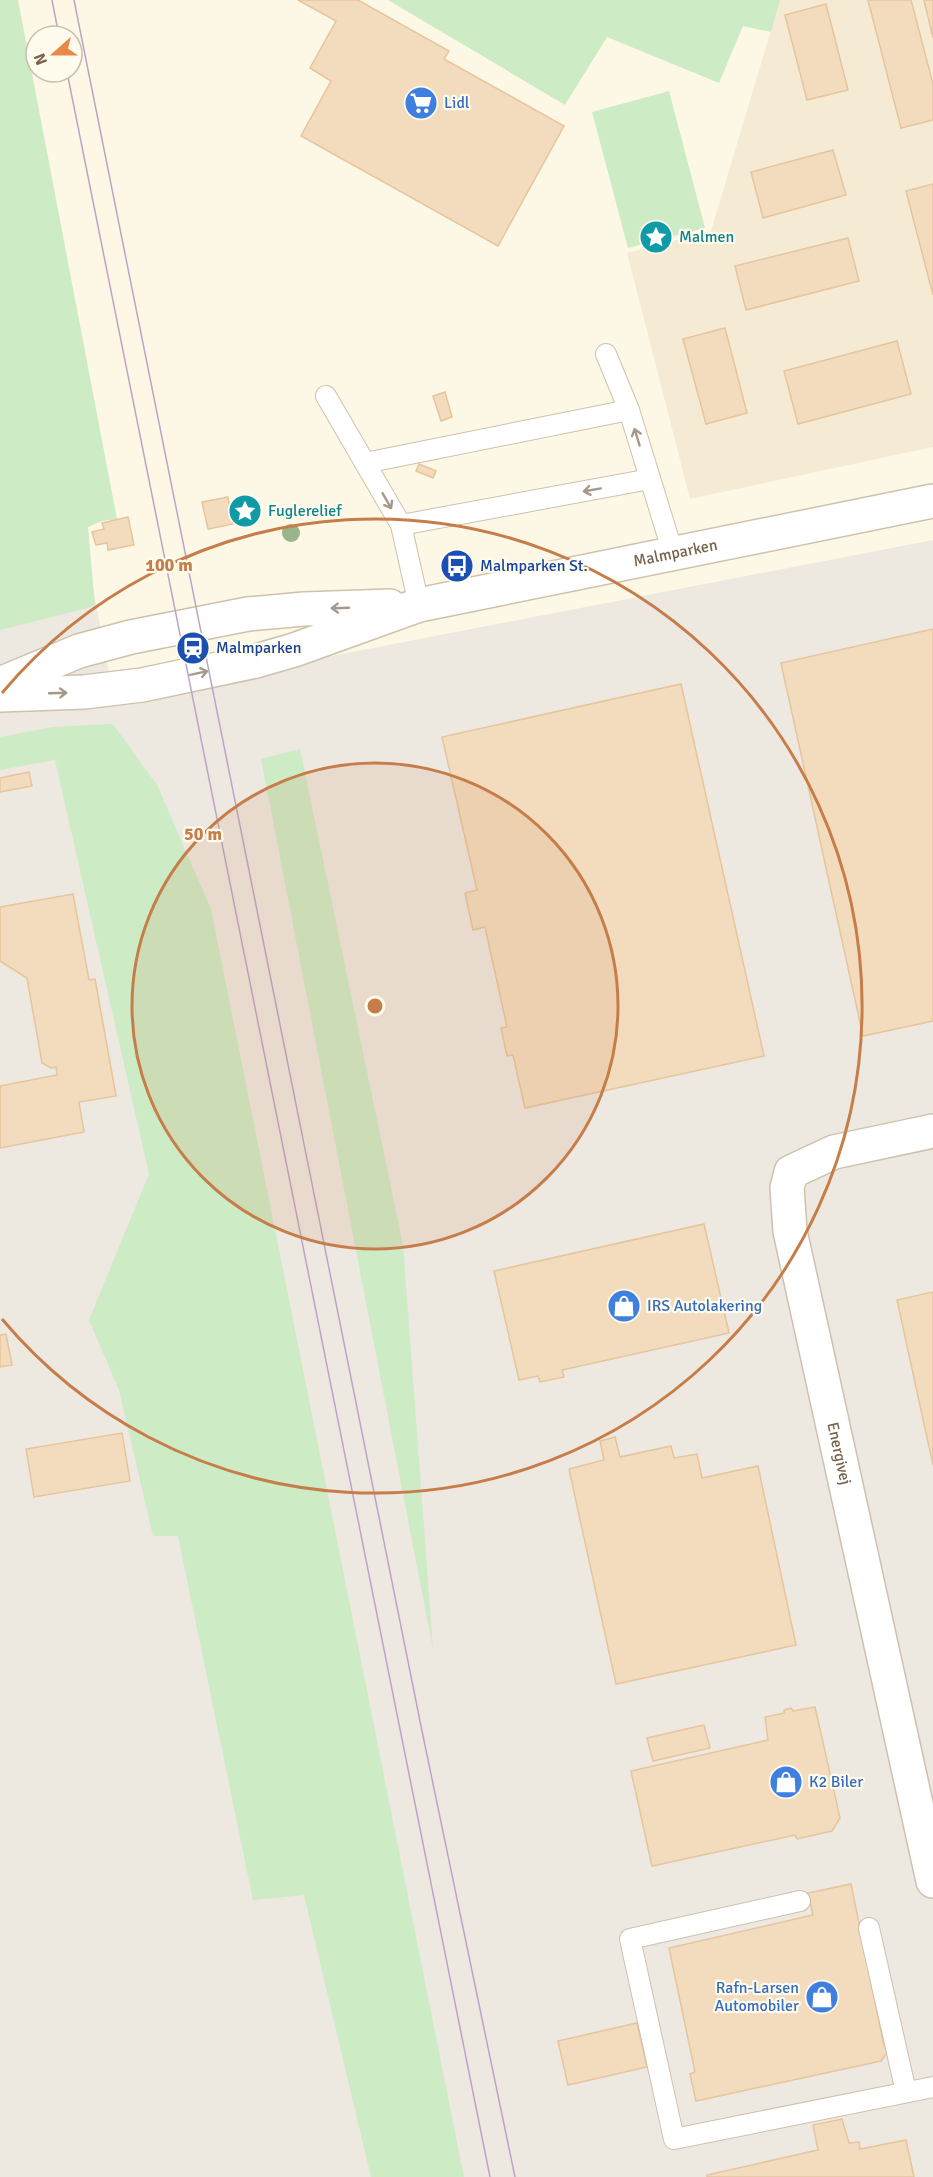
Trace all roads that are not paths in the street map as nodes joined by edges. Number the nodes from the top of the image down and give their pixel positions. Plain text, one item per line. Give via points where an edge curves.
1 (606, 354) dead end
2 (326, 396) dead end
3 (629, 410) junction
4 (365, 463) junction
5 (650, 479) junction
6 (933, 501) edge
7 (400, 525) junction
8 (673, 553) junction
9 (419, 605) junction
10 (0, 684) edge
11 (0, 695) edge
12 (933, 1131) edge
13 (933, 1881) edge
14 (800, 1900) dead end
15 (869, 1928) dead end
16 (933, 2087) edge
17 (906, 2092) junction

1 - 3 lane
2 - 4 lane
3 - 4 lane
5 -> 3 lane
4 -> 7 lane
5 -> 7 lane
5 - 8 lane
6 - 8 street, Malmparken
7 - 9 lane
8 - 9 street, Malmparken
9 -> 10 street, Malmparken via 248,614 79,651
11 -> 9 street, Malmparken via 132,687 240,665
12 - 13 street, Energivej via 834,1152 791,1172 787,1188 790,1231
14 - 17 lane via 630,1939 674,2139
15 - 17 lane
16 - 17 lane

